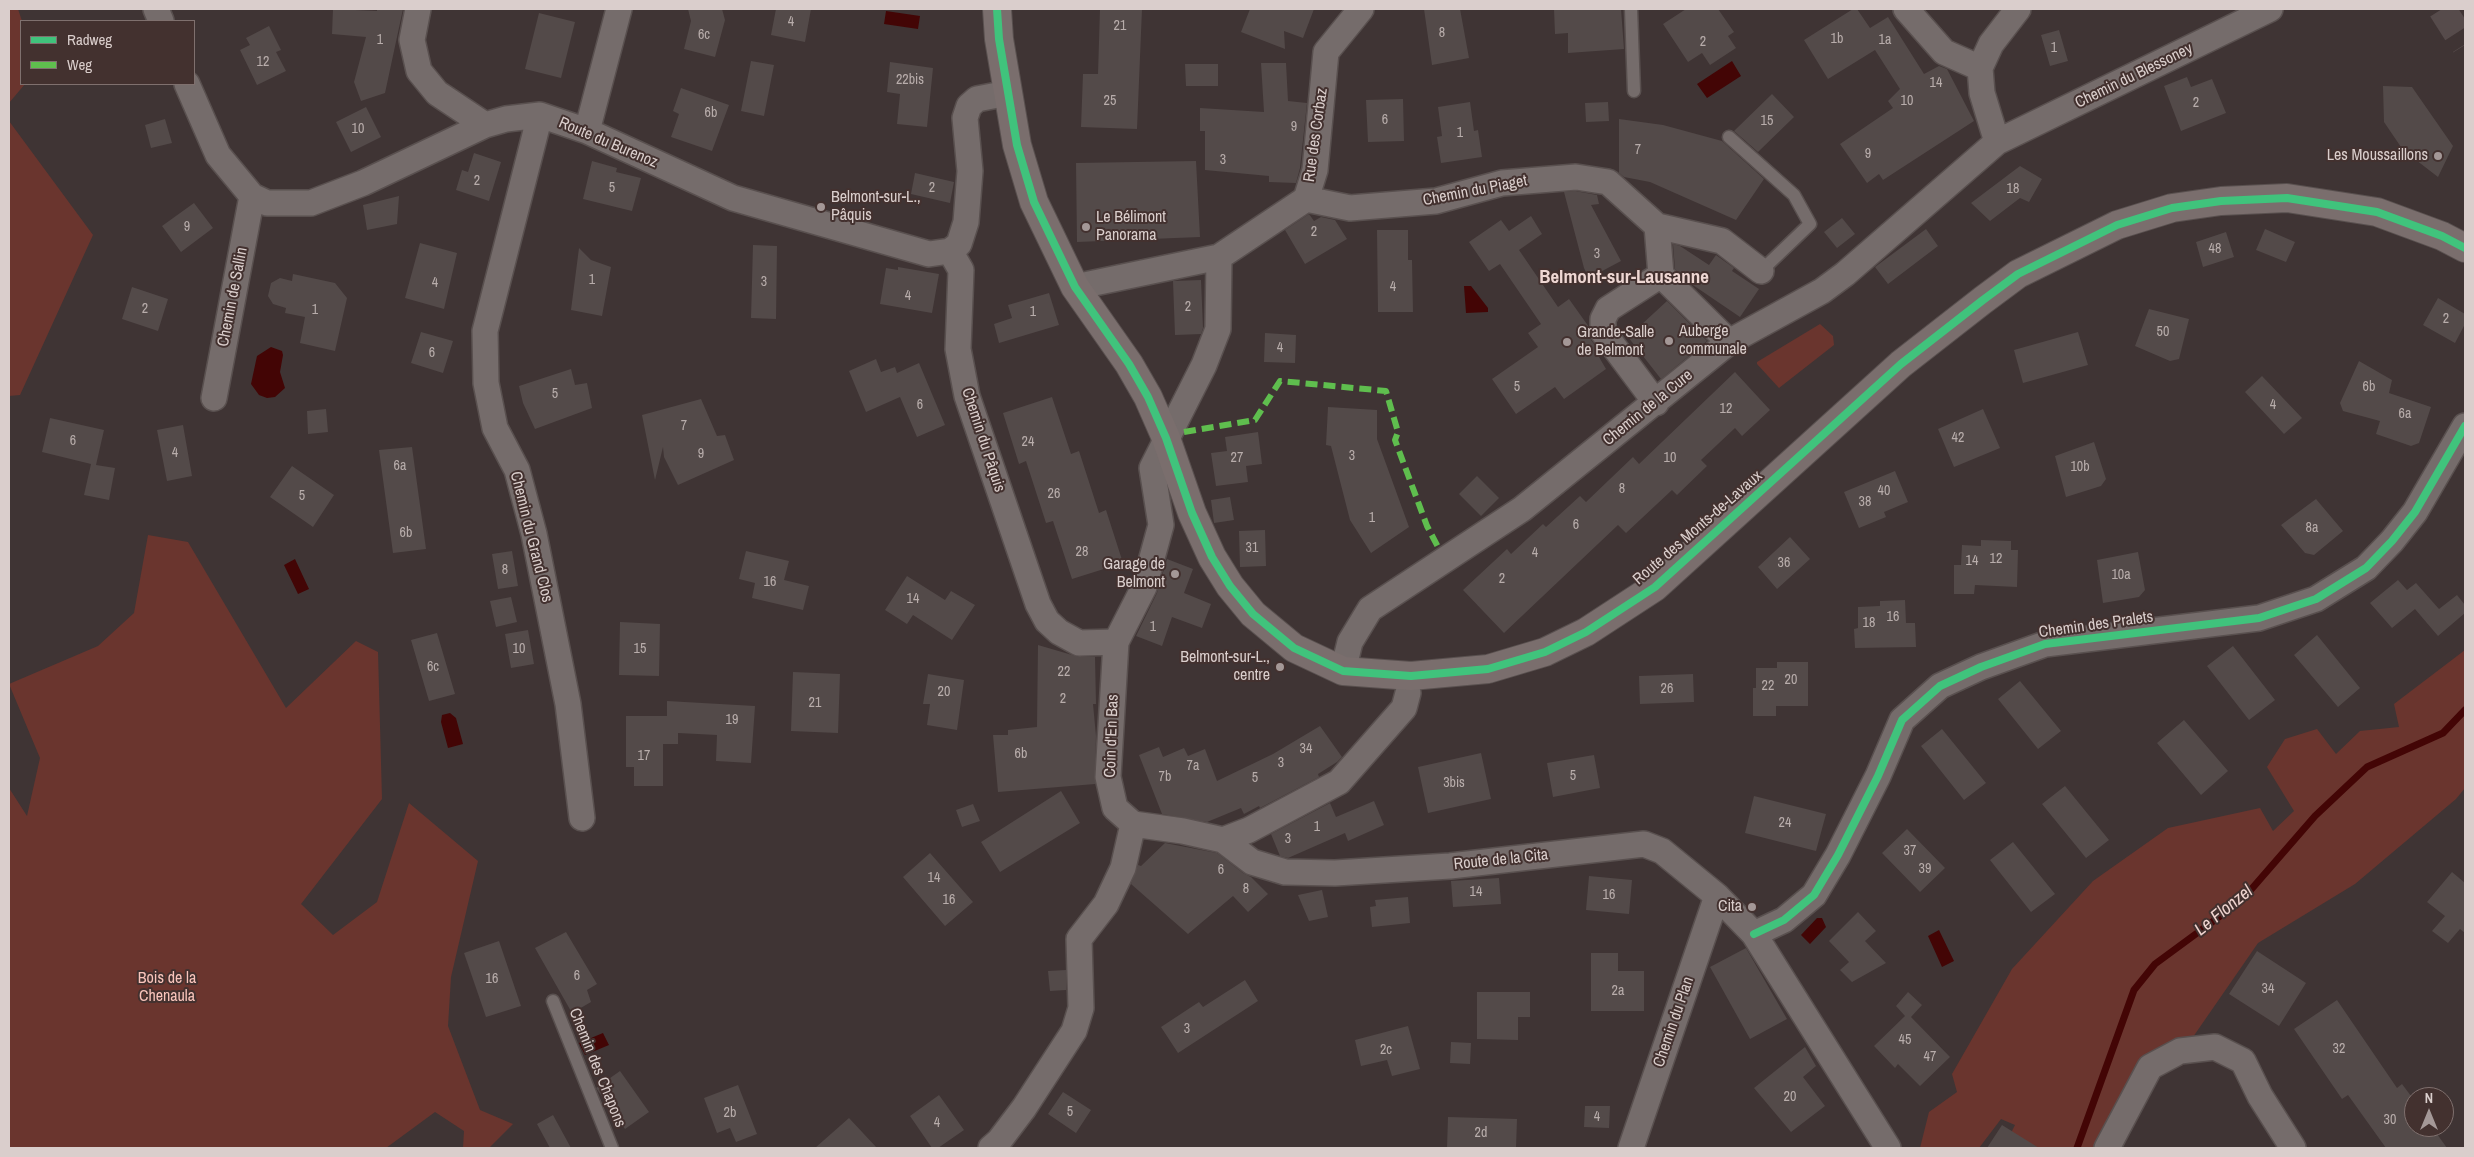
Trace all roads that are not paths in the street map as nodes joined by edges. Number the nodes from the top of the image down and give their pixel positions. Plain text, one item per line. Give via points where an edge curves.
1 (418, 9) edge
2 (619, 9) edge
3 (997, 9) edge
4 (1361, 9) edge
5 (1631, 9) edge
6 (1906, 9) edge
7 (2018, 9) edge
8 (2270, 9) edge
9 (1980, 68) junction
10 (187, 85) edge
11 (1634, 91) dead end
12 (1008, 93) junction
13 (540, 116) junction
14 (485, 126) junction
15 (587, 131) junction
16 (1729, 137) dead end
17 (1997, 142) junction
18 (252, 196) junction
19 (1306, 198) junction
20 (1658, 226) junction
21 (2465, 248) edge
22 (950, 251) junction
23 (1219, 257) junction
24 (1761, 271) joint
25 (1661, 275) junction
26 (1075, 287) junction
27 (1729, 342) junction
28 (214, 398) dead end
29 (1656, 403) junction
30 (2465, 426) edge
31 (1166, 438) junction
32 (1116, 642) junction
33 (1343, 671) junction
34 (1408, 693) dead end
35 (582, 818) dead end
36 (1133, 824) junction
37 (1223, 840) junction
38 (1717, 896) junction
39 (1754, 934) junction
40 (553, 1001) dead end
41 (612, 1148) edge
42 (991, 1148) edge
43 (1631, 1148) edge
44 (1888, 1148) edge
45 (2107, 1148) edge
46 (2293, 1148) edge

1 - 14 street via 412,40 419,71 437,93
2 - 15 street
3 - 12 street, Route des Monts-de-Lavaux
4 - 19 street, Rue des Corbaz via 1326,52 1315,170
5 - 11 lane
6 - 9 street via 1944,52
7 - 9 street via 1991,44
8 - 17 street, Chemin du Blessoney
9 - 17 street via 1982,93
10 - 18 street via 218,155
12 - 22 street via 977,99 969,106 965,118 970,171 966,222 959,244
12 - 26 street, Route des Monts-de-Lavaux via 1017,145 1034,202
13 - 14 street, Route du Burenoz via 506,119
13 - 15 street, Route du Burenoz
13 - 35 street, Chemin du Grand Clos via 485,331 486,383 495,428 516,470 534,534 568,704
14 - 18 street, Route du Burenoz via 311,203 267,203
15 - 22 street, Route du Burenoz via 733,198 929,254
16 - 24 lane via 1794,195 1810,224
17 - 27 street, Chemin de la Cure via 1845,274 1822,291
18 - 28 street, Chemin de Sallin
19 - 20 street, Chemin du Piaget via 1350,208 1436,201 1502,183 1576,176 1608,182
19 - 23 street, Rue des Corbaz via 1250,239
20 - 24 street via 1722,241
20 - 25 street
21 - 33 street, Route des Monts-de-Lavaux via 2377,212 2287,198 2221,201 2172,208 2117,225 2018,274 1983,300 1901,364 1655,587 1586,632 1545,652 1488,669 1410,676
22 - 32 street, Chemin du Pâquis via 961,270 958,349 966,396 1038,604 1059,632 1079,643
23 - 26 street, Rue des Corbaz
23 - 31 street via 1218,329 1204,365
25 - 27 street
25 - 29 street via 1608,309 1603,319 1603,332
26 - 31 street, Route des Monts-de-Lavaux via 1129,364
27 - 29 street, Chemin de la Cure
29 - 33 street, Chemin de la Cure via 1522,509 1370,609 1350,642
30 - 39 street, Chemin des Pralets via 2415,512 2392,542 2366,568 2316,599 2258,618 2045,644 1940,686 1902,720 1878,776 1814,895 1784,920
31 - 32 street, Coin d'En Bas via 1152,468 1161,526 1144,587
31 - 33 street, Route des Monts-de-Lavaux via 1192,513 1212,557 1230,586 1253,614 1294,648
32 - 36 street, Coin d'En Bas via 1108,777 1115,808
34 - 37 street via 1404,708 1339,782 1249,830
36 - 37 street
36 - 42 street via 1123,868 1106,904 1079,940 1081,1008 1074,1031 1024,1108
37 - 38 street, Route de la Cita via 1252,862 1285,872 1335,873 1450,866 1644,844 1662,851
38 - 39 street, Route de la Cita
38 - 43 street, Chemin du Plan
39 - 44 street, Route de la Cita
40 - 41 lane, Chemin des Chapons
45 - 46 street via 2150,1067 2180,1051 2215,1047 2243,1061 2260,1096

